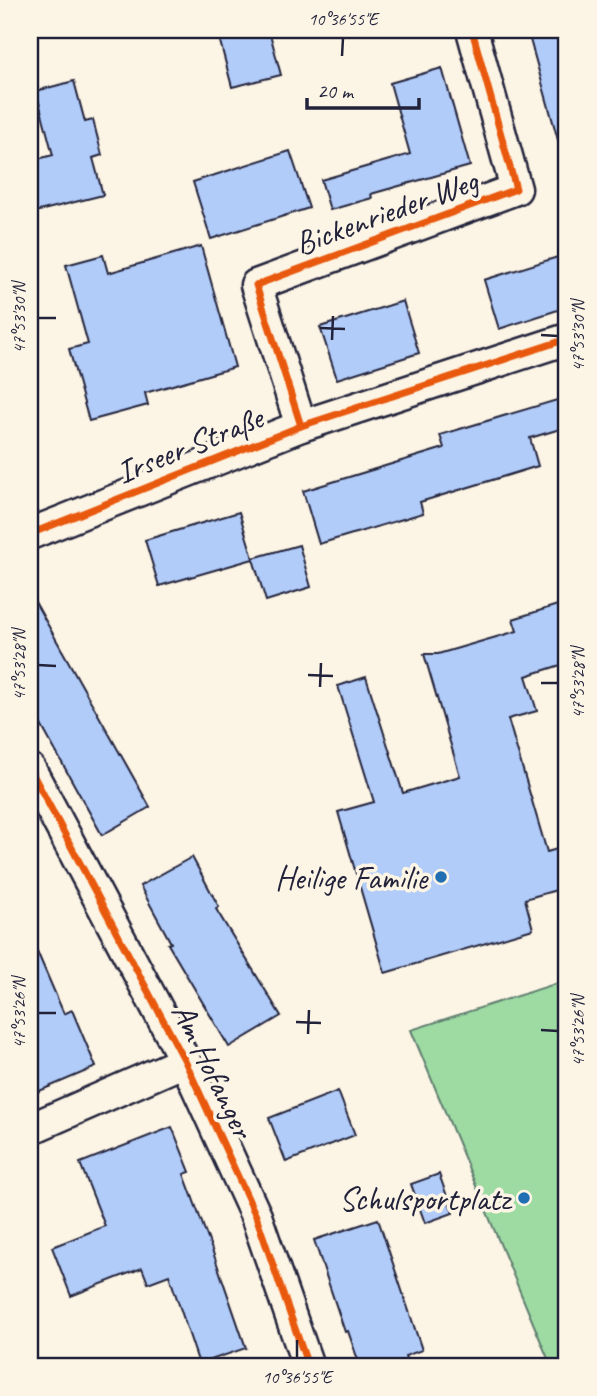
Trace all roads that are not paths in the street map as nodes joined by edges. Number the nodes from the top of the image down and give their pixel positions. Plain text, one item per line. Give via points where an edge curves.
1 (471, 30) edge
2 (567, 339) edge
3 (301, 426) junction
4 (30, 534) edge
5 (30, 769) edge
6 (186, 1061) junction
7 (30, 1129) edge
8 (309, 1366) edge

1 - 3 street, Bickenrieder Weg via 516,189 256,285
2 - 3 street, Irseer Straße
3 - 4 street, Irseer Straße
5 - 6 street, Am Hofanger
6 - 7 street
6 - 8 street, Am Hofanger via 256,1216

